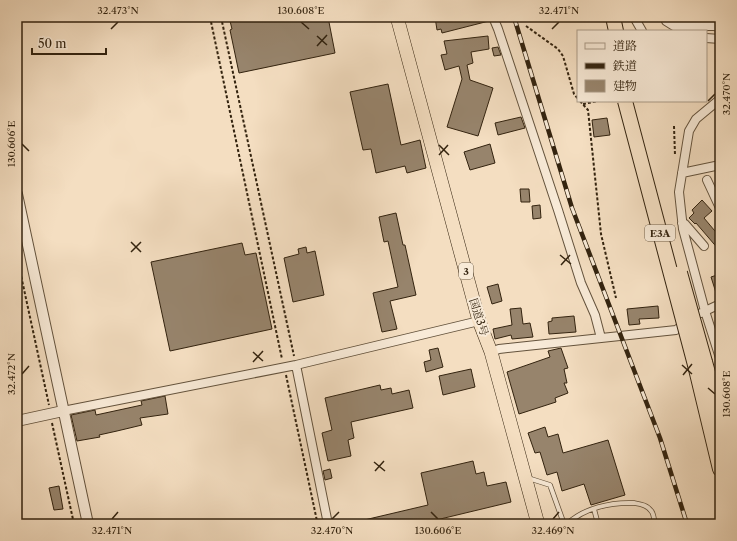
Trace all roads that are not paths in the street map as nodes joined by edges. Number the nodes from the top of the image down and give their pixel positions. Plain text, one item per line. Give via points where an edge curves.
1 (397, 17) edge
2 (493, 17) edge
3 (606, 17) edge
4 (613, 17) edge
5 (634, 17) edge
6 (664, 17) edge
7 (720, 27) edge
8 (609, 30) edge
9 (616, 30) edge
10 (641, 30) edge
11 (707, 38) edge
12 (720, 39) edge
13 (720, 99) edge
14 (625, 102) edge
15 (633, 102) edge
16 (720, 165) edge
17 (682, 173) junction
18 (707, 180) dead end
19 (17, 194) edge
20 (720, 208) edge
21 (682, 223) junction
22 (704, 246) dead end
23 (720, 304) edge
24 (705, 311) junction
25 (479, 321) junction
26 (601, 338) junction
27 (491, 352) junction
28 (720, 358) edge
29 (700, 363) junction
30 (296, 365) junction
31 (63, 411) junction
32 (720, 415) edge
33 (17, 421) edge
34 (720, 469) edge
35 (525, 477) junction
36 (594, 509) junction
37 (88, 524) edge
38 (328, 524) edge
39 (538, 524) edge
40 (564, 524) edge
41 (567, 524) edge
42 (598, 524) edge
43 (655, 524) edge

1 - 25 highway, 国道3号 / 3
2 - 26 street via 580,283 596,315
3 - 8 highway
4 - 9 highway
5 - 10 street
6 - 7 street via 674,26
11 - 12 street
13 - 17 street via 696,120 689,131
14 - 29 highway, E3A, bridge
15 - 29 highway, E3A, bridge
16 - 17 street
17 - 21 street via 675,193
18 - 20 street
19 - 31 street
21 - 22 street
21 - 24 street
23 - 24 street
24 - 26 street via 676,330
24 - 28 street
25 - 27 highway, 国道3号 / 3
25 - 30 street
26 - 27 street
27 - 35 highway, 国道3号 / 3
29 - 32 highway, E3A
29 - 34 highway, E3A
30 - 31 street
30 - 38 street
31 - 33 street
31 - 37 street
35 - 39 highway, 国道3号 / 3
35 - 40 lane via 550,485
36 - 41 lane via 577,516
36 - 42 lane
36 - 43 lane via 614,503 642,503 652,511

